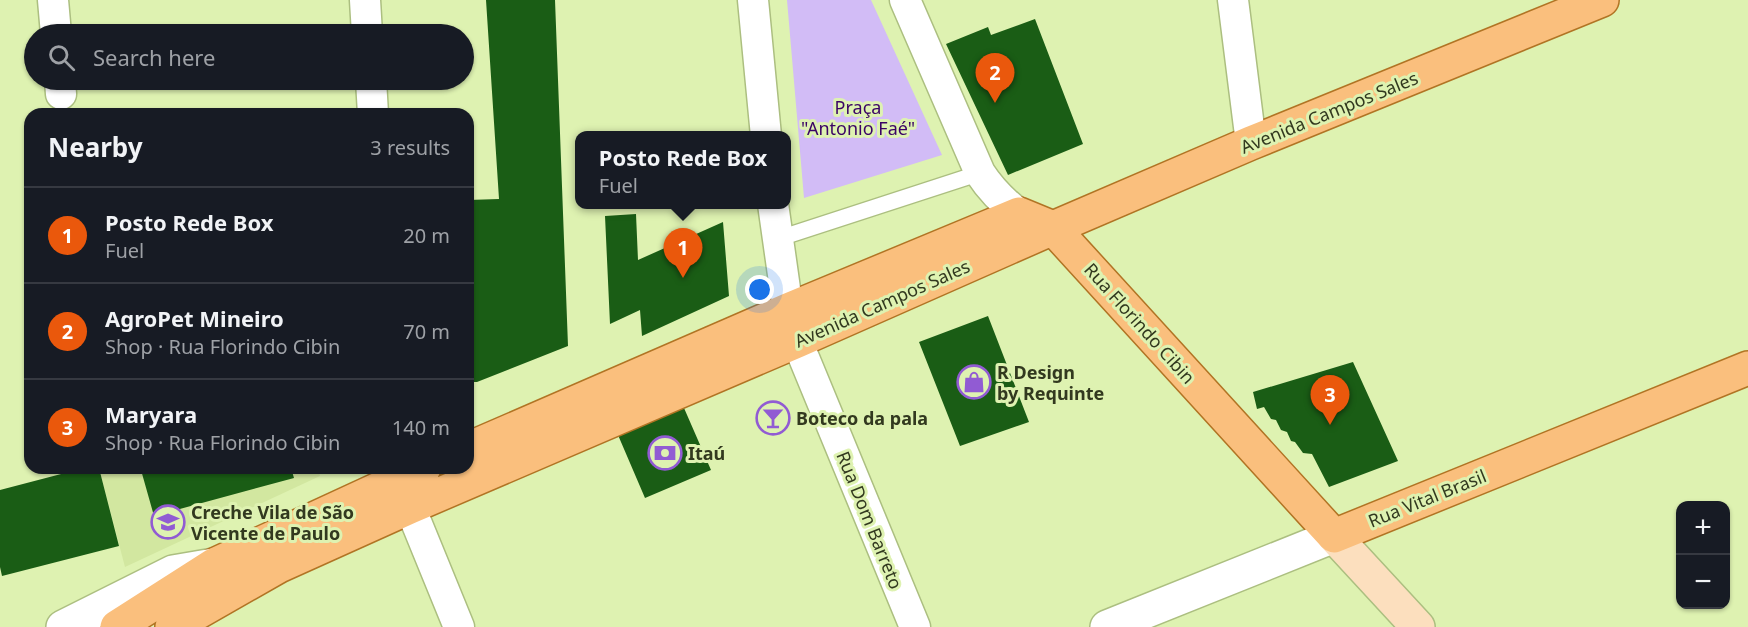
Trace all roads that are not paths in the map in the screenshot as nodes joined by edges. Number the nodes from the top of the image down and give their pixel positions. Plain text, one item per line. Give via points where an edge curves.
1 (53, 0) edge
2 (365, 0) edge
3 (753, 0) edge
4 (905, 0) edge
5 (1233, 0) edge
6 (1602, 0) edge
7 (55, 24) edge
8 (366, 24) edge
9 (372, 90) edge
10 (373, 108) edge
11 (766, 131) edge
12 (1251, 143) junction
13 (980, 173) junction
14 (774, 209) edge
15 (1019, 214) junction
16 (1053, 228) junction
17 (777, 239) junction
18 (788, 310) junction
19 (797, 341) junction
20 (1748, 368) edge
21 (474, 446) edge
22 (474, 457) edge
23 (427, 474) edge
24 (408, 481) edge
25 (1334, 536) junction
26 (214, 565) junction
27 (63, 627) edge
28 (117, 627) edge
29 (172, 627) edge
30 (459, 627) edge
31 (915, 627) edge
32 (1107, 627) edge
33 (1418, 627) edge

1 - 7 street
2 - 8 street
3 - 11 street
4 - 13 street, Rua Florindo Cibin
5 - 12 street
6 - 12 main road, Avenida Campos Sales
9 - 10 street
12 - 16 main road, Avenida Campos Sales
13 - 15 street, Rua Florindo Cibin via 1000,200
13 - 17 lane
14 - 17 street, Rua Dom Barreto
15 - 16 main road, Rua Florindo Cibin
15 - 18 main road, Avenida Campos Sales
16 - 19 main road, Avenida Campos Sales
16 - 25 main road, Rua Florindo Cibin
17 - 18 street, Rua Dom Barreto
18 - 19 street, Rua Dom Barreto
18 - 21 main road, Avenida Campos Sales
19 - 22 main road, Avenida Campos Sales
19 - 31 street, Rua Dom Barreto
20 - 25 main road, Rua Vital Brasil
23 - 24 main road, Avenida Campos Sales
24 - 26 main road, Avenida Campos Sales
24 - 29 main road, Avenida Campos Sales via 279,566
24 - 30 street
25 - 32 street, Rua Vital Brasil
25 - 33 main road, Rua Florindo Cibin
26 - 27 street via 173,572
26 - 28 main road, Avenida Campos Sales

